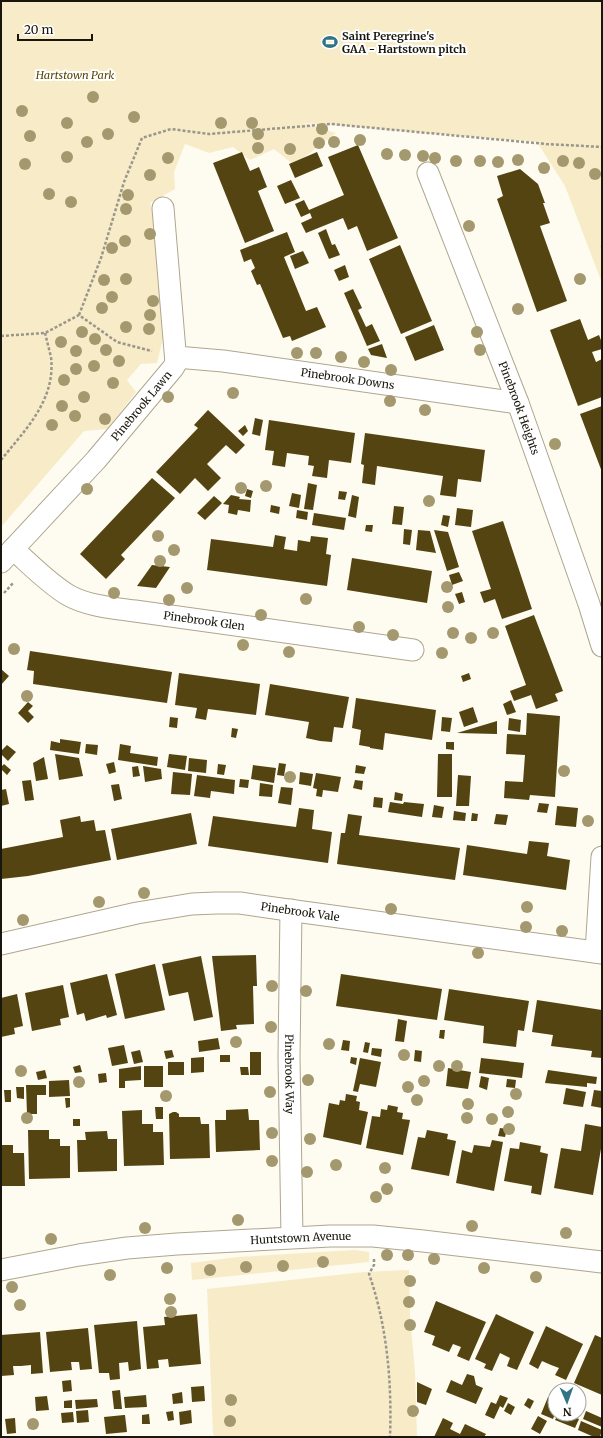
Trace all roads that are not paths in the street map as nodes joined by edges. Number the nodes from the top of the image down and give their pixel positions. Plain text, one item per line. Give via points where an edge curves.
1 (428, 173) dead end
2 (163, 208) dead end
3 (176, 357) junction
4 (518, 402) junction
5 (7, 555) edge
6 (602, 646) edge
7 (413, 650) dead end
8 (602, 857) edge
9 (291, 910) junction
10 (1, 944) edge
11 (599, 953) edge
12 (292, 1237) junction
13 (602, 1262) edge
14 (1, 1270) edge

1 - 4 street, Pinebrook Heights
2 - 3 street, Pinebrook Lawn
3 - 4 street, Pinebrook Downs via 223,361
3 - 5 street, Pinebrook Lawn via 173,368 96,460
4 - 6 street, Pinebrook Heights
5 - 7 street, Pinebrook Glen via 69,596 89,602
8 - 11 street
9 - 10 street, Pinebrook Vale via 235,903 192,904 137,913
9 - 11 street, Pinebrook Vale
9 - 12 street, Pinebrook Way via 289,1057
12 - 13 street, Huntstown Avenue via 373,1236
12 - 14 street, Huntstown Avenue via 127,1248

